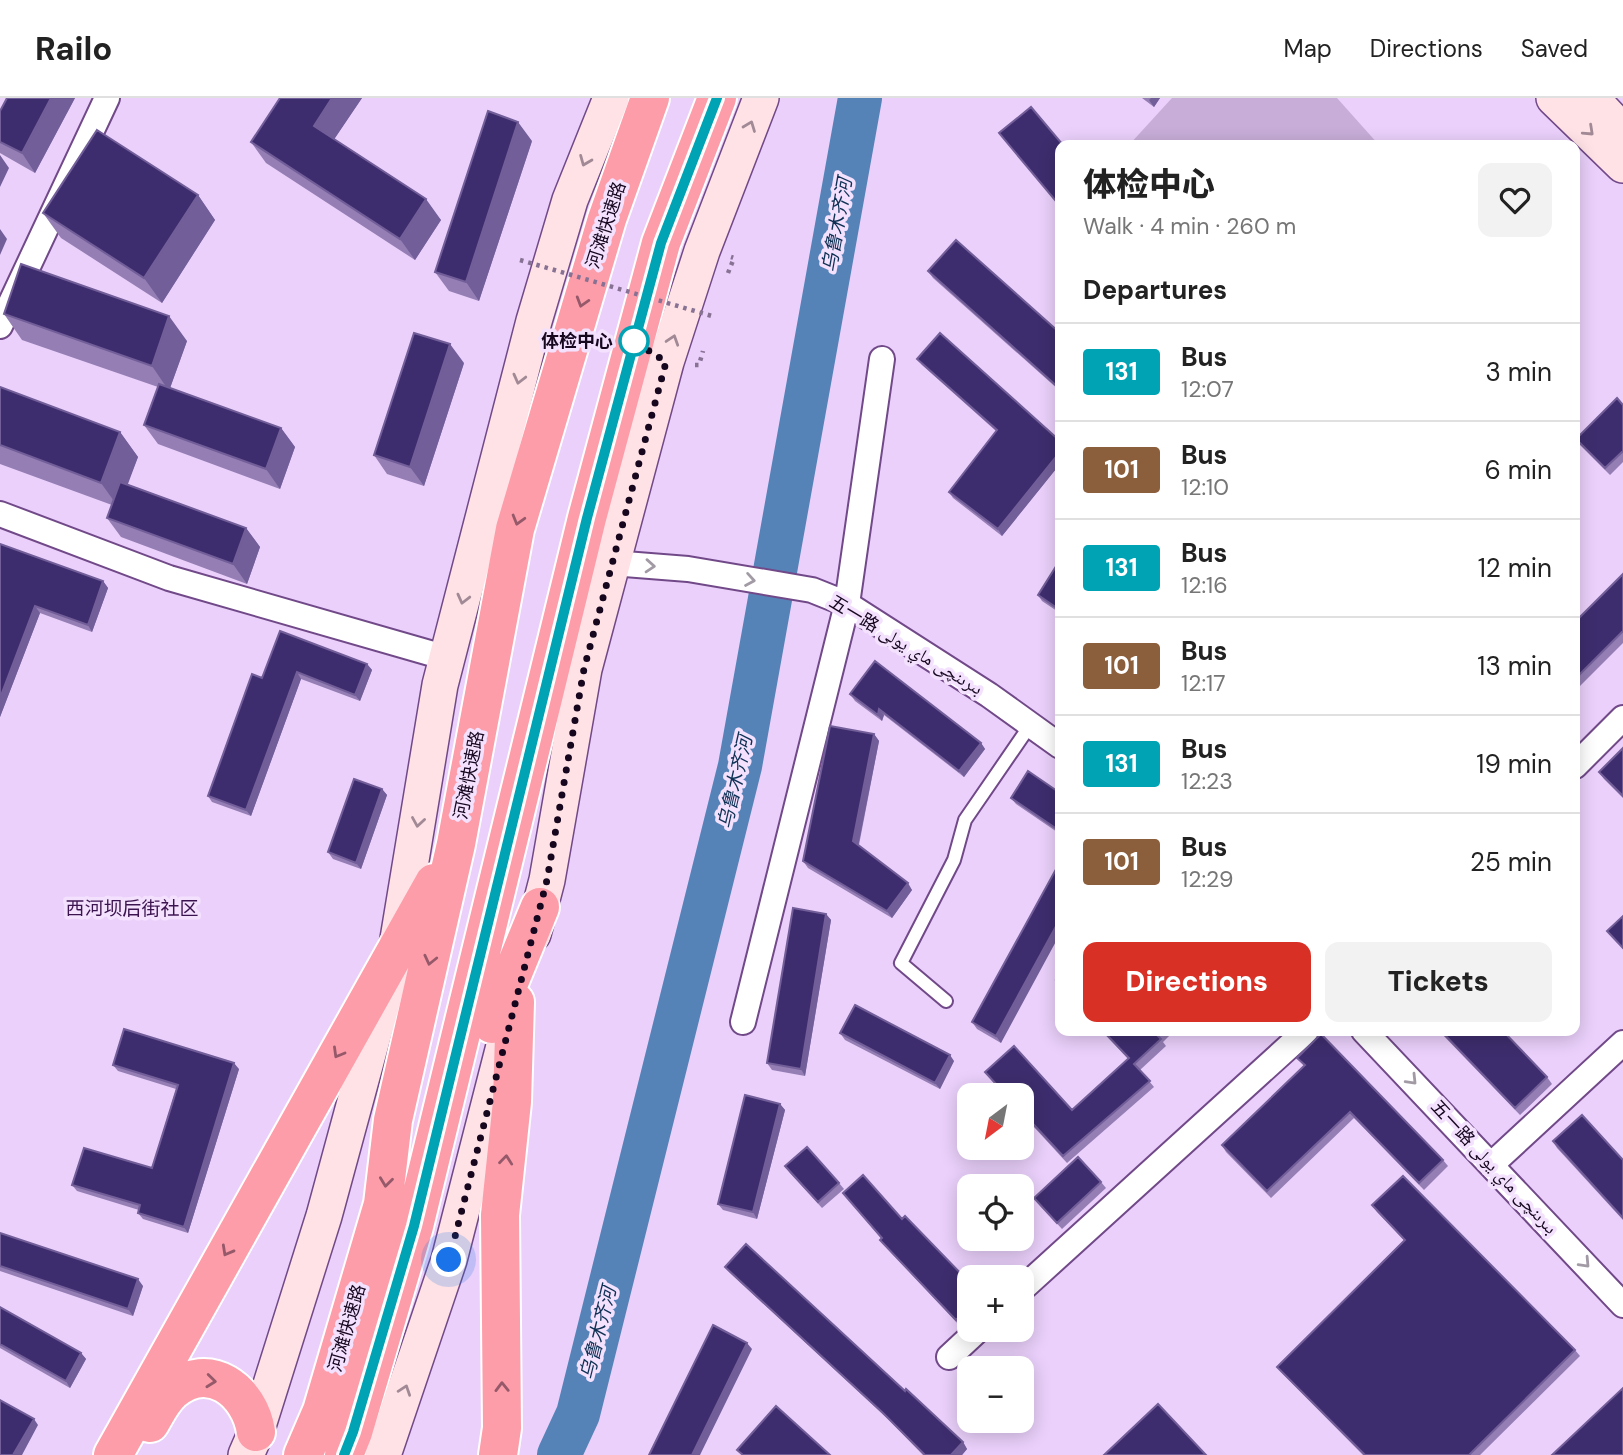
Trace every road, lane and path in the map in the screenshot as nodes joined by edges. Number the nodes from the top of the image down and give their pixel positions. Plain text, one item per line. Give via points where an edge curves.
1 (107, 98) edge
2 (611, 98) edge
3 (650, 98) edge
4 (717, 98) edge
5 (761, 98) edge
6 (1554, 98) edge
7 (1591, 98) edge
8 (1623, 132) edge
9 (1623, 165) edge
10 (520, 260) dead end
11 (712, 316) dead end
12 (0, 326) edge
13 (881, 359) dead end
14 (0, 514) edge
15 (612, 563) junction
16 (847, 604) junction
17 (447, 659) junction
18 (1623, 718) edge
19 (1031, 724) junction
20 (1055, 742) edge
21 (1580, 760) edge
22 (456, 844) junction
23 (540, 907) junction
24 (396, 951) junction
25 (947, 1001) dead end
26 (515, 1002) junction
27 (743, 1022) dead end
28 (1300, 1036) edge
29 (1369, 1036) edge
30 (1623, 1043) edge
31 (1492, 1164) junction
32 (423, 1191) junction
33 (1034, 1278) edge
34 (1623, 1305) edge
35 (965, 1342) edge
36 (948, 1357) dead end
37 (251, 1443) edge
38 (113, 1455) edge
39 (132, 1455) edge
40 (303, 1455) edge
41 (344, 1455) edge
42 (383, 1455) edge
43 (498, 1455) edge

1 - 12 street
2 -> 17 street via 570,200 534,321
3 -> 22 highway, 河滩快速路 via 607,219 515,529
4 - 32 highway, 河滩快速路 via 661,243 597,479
15 -> 5 street via 666,362 702,251
6 -> 9 street
7 - 8 street
10 - 11 path, bridge
13 - 16 street
14 - 17 street via 169,578
15 -> 16 street, 五一路 بىرىنچى ماي يولى via 688,569 812,590
15 - 23 street via 584,669
16 - 19 street, 五一路 بىرىنچى ماي يولى
16 - 27 street
17 -> 24 street
18 - 21 street
19 - 20 street, 五一路 بىرىنچى ماي يولى
19 - 25 lane via 965,820 954,860 901,963
22 - 24 highway
22 -> 40 highway, 河滩快速路 via 393,1119 383,1204 322,1411
23 - 26 street
23 - 32 highway
24 - 37 street via 324,1216
24 -> 38 highway
42 -> 26 street via 449,1260
43 -> 26 highway via 502,1428 500,1215 512,1102
28 - 33 street
29 -> 31 street, 五一路 بىرىنچى ماي يولى
30 - 31 street
31 -> 34 street, 五一路 بىرىنچى ماي يولى
32 - 41 highway, 河滩快速路
35 - 36 street
39 -> 37 highway via 174,1389 205,1379 236,1389 247,1401 254,1416

